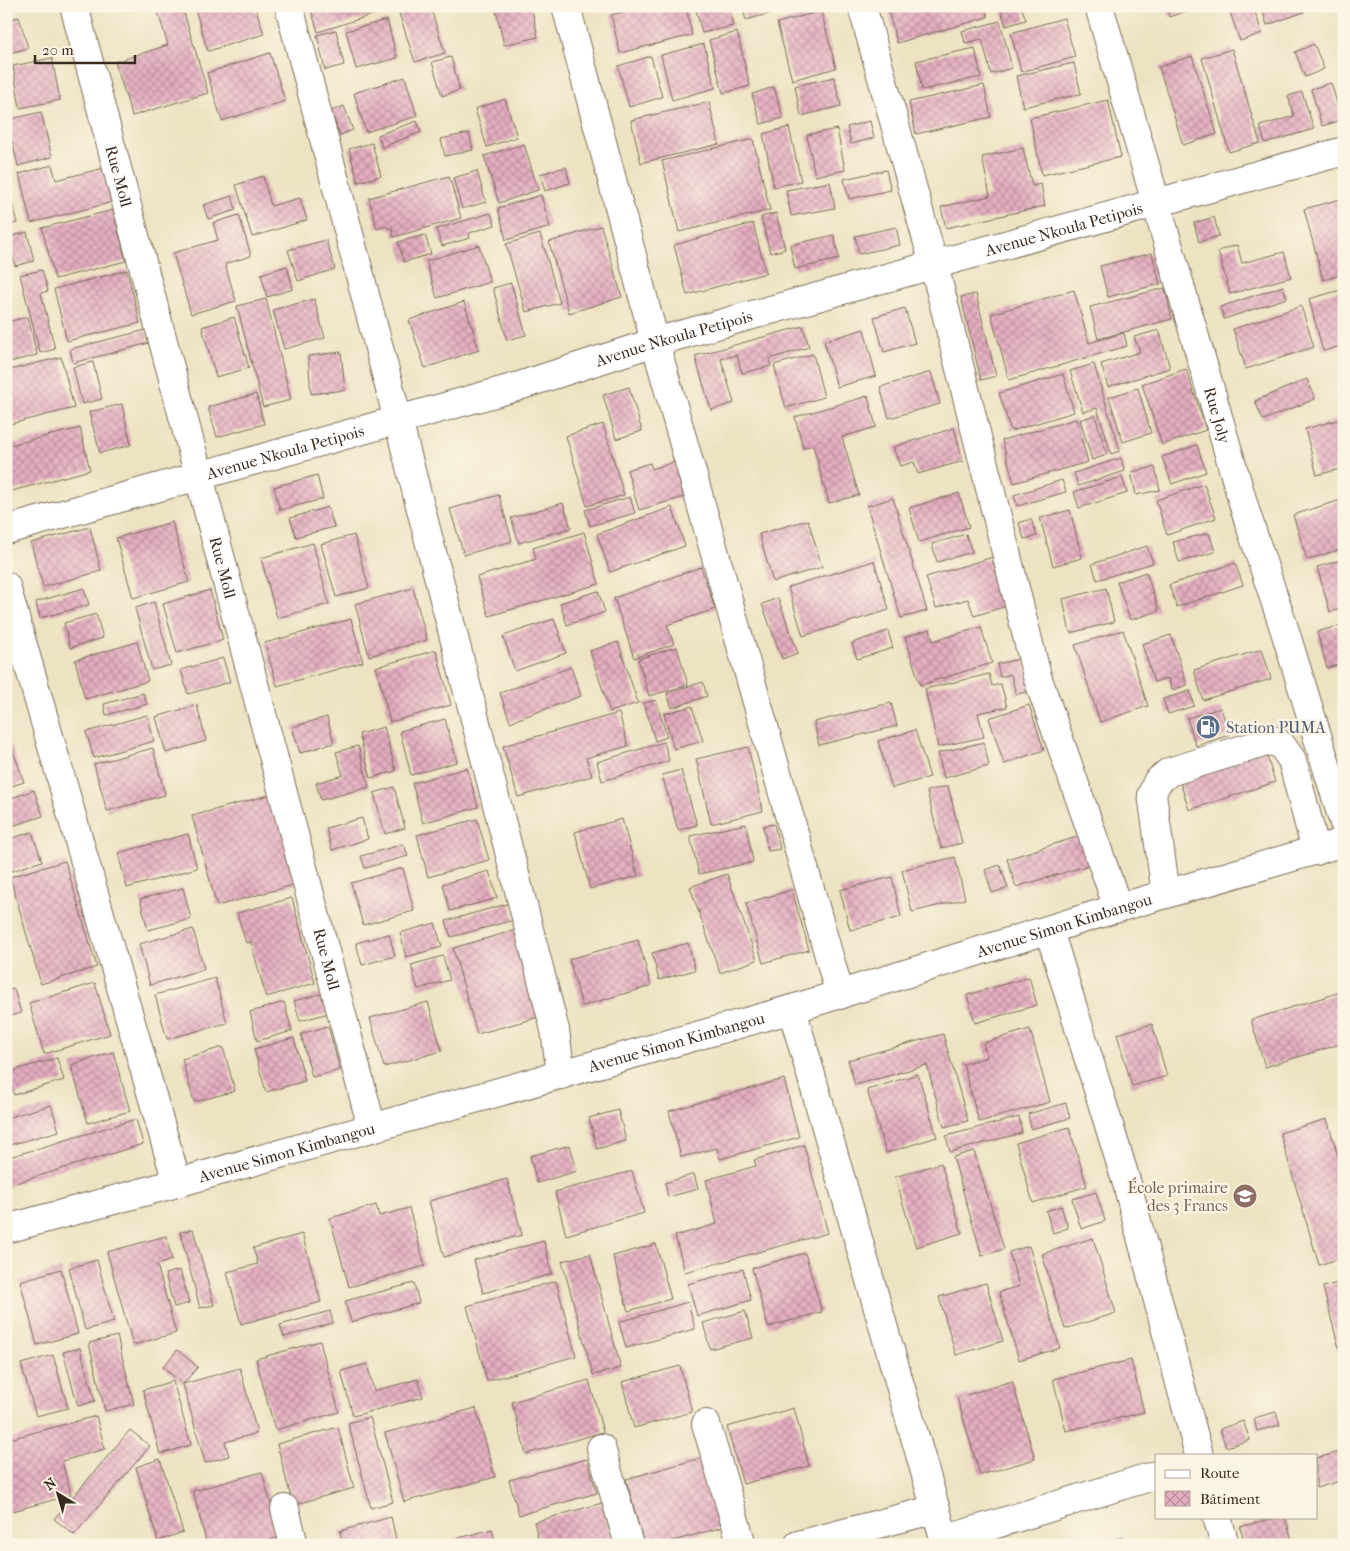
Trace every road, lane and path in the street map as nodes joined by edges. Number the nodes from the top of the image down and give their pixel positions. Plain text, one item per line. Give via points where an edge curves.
1 (74, 6) edge
2 (289, 6) edge
3 (566, 6) edge
4 (862, 6) edge
5 (1099, 6) edge
6 (1344, 151) edge
7 (1155, 204) junction
8 (934, 264) junction
9 (655, 342) junction
10 (398, 420) junction
11 (198, 475) junction
12 (6, 530) edge
13 (6, 586) edge
14 (1344, 823) edge
15 (1344, 842) edge
16 (1316, 851) junction
17 (1166, 894) junction
18 (1118, 908) junction
19 (1050, 930) junction
20 (840, 995) junction
21 (792, 1009) junction
22 (561, 1075) junction
23 (372, 1128) junction
24 (177, 1183) junction
25 (6, 1229) edge
26 (706, 1424) dead end
27 (601, 1448) dead end
28 (1199, 1454) edge
29 (1155, 1475) edge
30 (285, 1509) dead end
31 (936, 1509) junction
32 (1217, 1518) edge
33 (945, 1542) edge
34 (294, 1545) edge
35 (629, 1545) edge
36 (742, 1545) edge
37 (798, 1545) edge
38 (1225, 1545) edge

1 - 11 street, Rue Moll
2 - 10 street
3 - 9 street
4 - 8 street
5 - 7 street, Rue Joly
6 - 7 street, Avenue Nkoula Petipois
7 - 8 street, Avenue Nkoula Petipois
7 - 14 street, Rue Joly via 1246,513
8 - 9 street, Avenue Nkoula Petipois
8 - 18 street via 1037,676
9 - 10 street, Avenue Nkoula Petipois via 516,387
9 - 20 street
10 - 11 street, Avenue Nkoula Petipois
10 - 22 street via 555,1030
11 - 12 street, Avenue Nkoula Petipois
11 - 23 street, Rue Moll
13 - 24 street
15 - 16 street, Avenue Simon Kimbangou
16 - 17 street, Avenue Simon Kimbangou
16 - 17 street via 1292,760 1273,740 1169,772 1157,782 1152,794
17 - 18 street, Avenue Simon Kimbangou
18 - 19 street, Avenue Simon Kimbangou
19 - 20 street, Avenue Simon Kimbangou
19 - 28 street via 1127,1184
20 - 21 street, Avenue Simon Kimbangou
21 - 22 street, Avenue Simon Kimbangou
21 - 31 street
22 - 23 street, Avenue Simon Kimbangou
23 - 24 street, Avenue Simon Kimbangou
24 - 25 street, Avenue Simon Kimbangou
26 - 36 street
27 - 35 street
29 - 33 street
30 - 34 street
31 - 33 street
31 - 37 street
32 - 38 street

